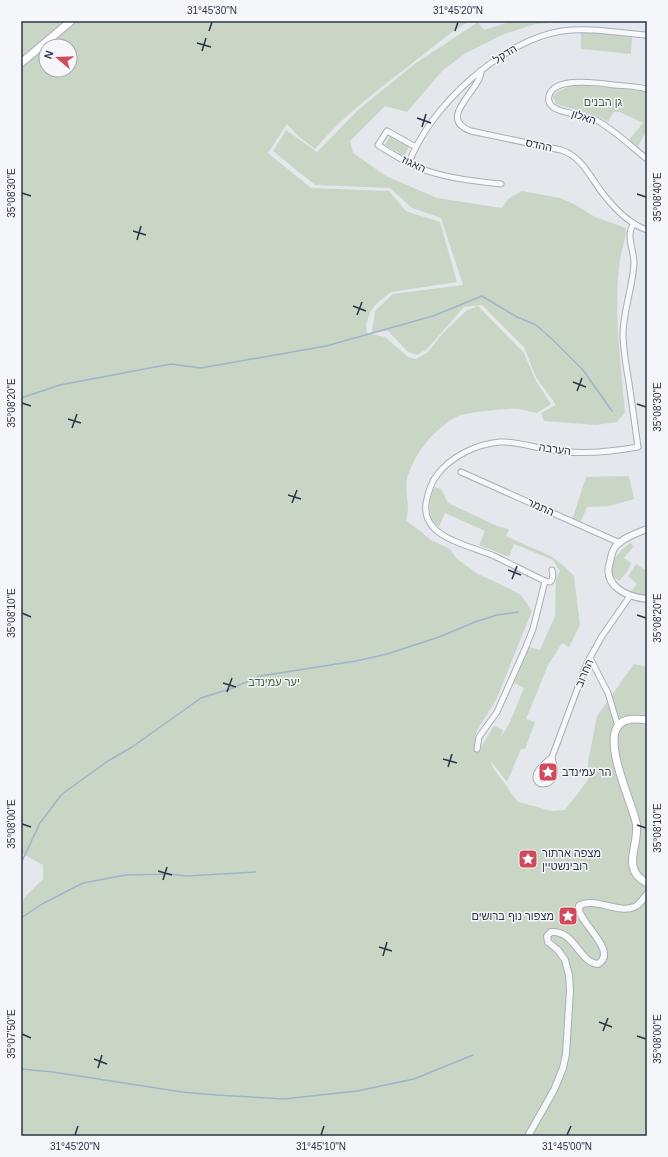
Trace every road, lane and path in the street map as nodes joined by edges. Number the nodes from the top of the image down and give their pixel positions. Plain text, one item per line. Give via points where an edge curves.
1 (71, 21) edge
2 (647, 36) edge
3 (21, 63) edge
4 (481, 71) junction
5 (647, 89) edge
6 (416, 147) junction
7 (647, 159) edge
8 (409, 163) junction
9 (501, 184) dead end
10 (634, 224) junction
11 (647, 230) edge
12 (461, 472) dead end
13 (647, 529) edge
14 (620, 543) junction
15 (552, 570) dead end
16 (546, 581) junction
17 (630, 596) junction
18 (647, 599) edge
19 (590, 658) junction
20 (647, 720) edge
21 (618, 726) junction
22 (476, 749) dead end
23 (552, 757) junction
24 (647, 882) edge
25 (647, 894) edge
26 (528, 1136) edge

1 - 3 main road
2 - 4 street, הדקל via 581,30 554,32 514,48
4 - 6 street, הדקל via 444,107
4 - 10 street, ההדס via 479,80 459,109 460,126 471,131 571,154 605,196
5 - 7 street, האלון via 574,82 556,88 548,99 555,108 600,123
6 - 8 street, הדקל
6 - 8 street, האגוז via 387,131 378,145
8 - 9 street, האגוז via 445,176
10 - 11 street, ההדס
10 - 16 street, הערבה via 630,231 633,266 623,342 638,447 573,452 514,442 488,444 462,454 443,468 434,479 427,500 427,518 438,532
12 - 14 street, התמר
13 - 14 street
14 - 17 street via 613,551 608,574 611,580
15 - 16 street via 552,579 550,582
16 - 22 street via 525,649 497,712 479,737
17 - 18 street
17 - 19 street, החרוב
19 - 21 street via 608,692
19 - 23 street, החרוב
20 - 21 main road via 628,720
21 - 24 main road via 615,734 615,752 637,829 632,861 637,874
23 - 23 street, החרוב via 538,770 536,778 541,784 548,783 554,778
25 - 26 street via 639,904 630,908 585,903 579,906 580,915 594,931 604,954 603,960 598,964 590,961 566,935 558,931 547,936 548,942 565,960 569,975 566,1054 554,1090

